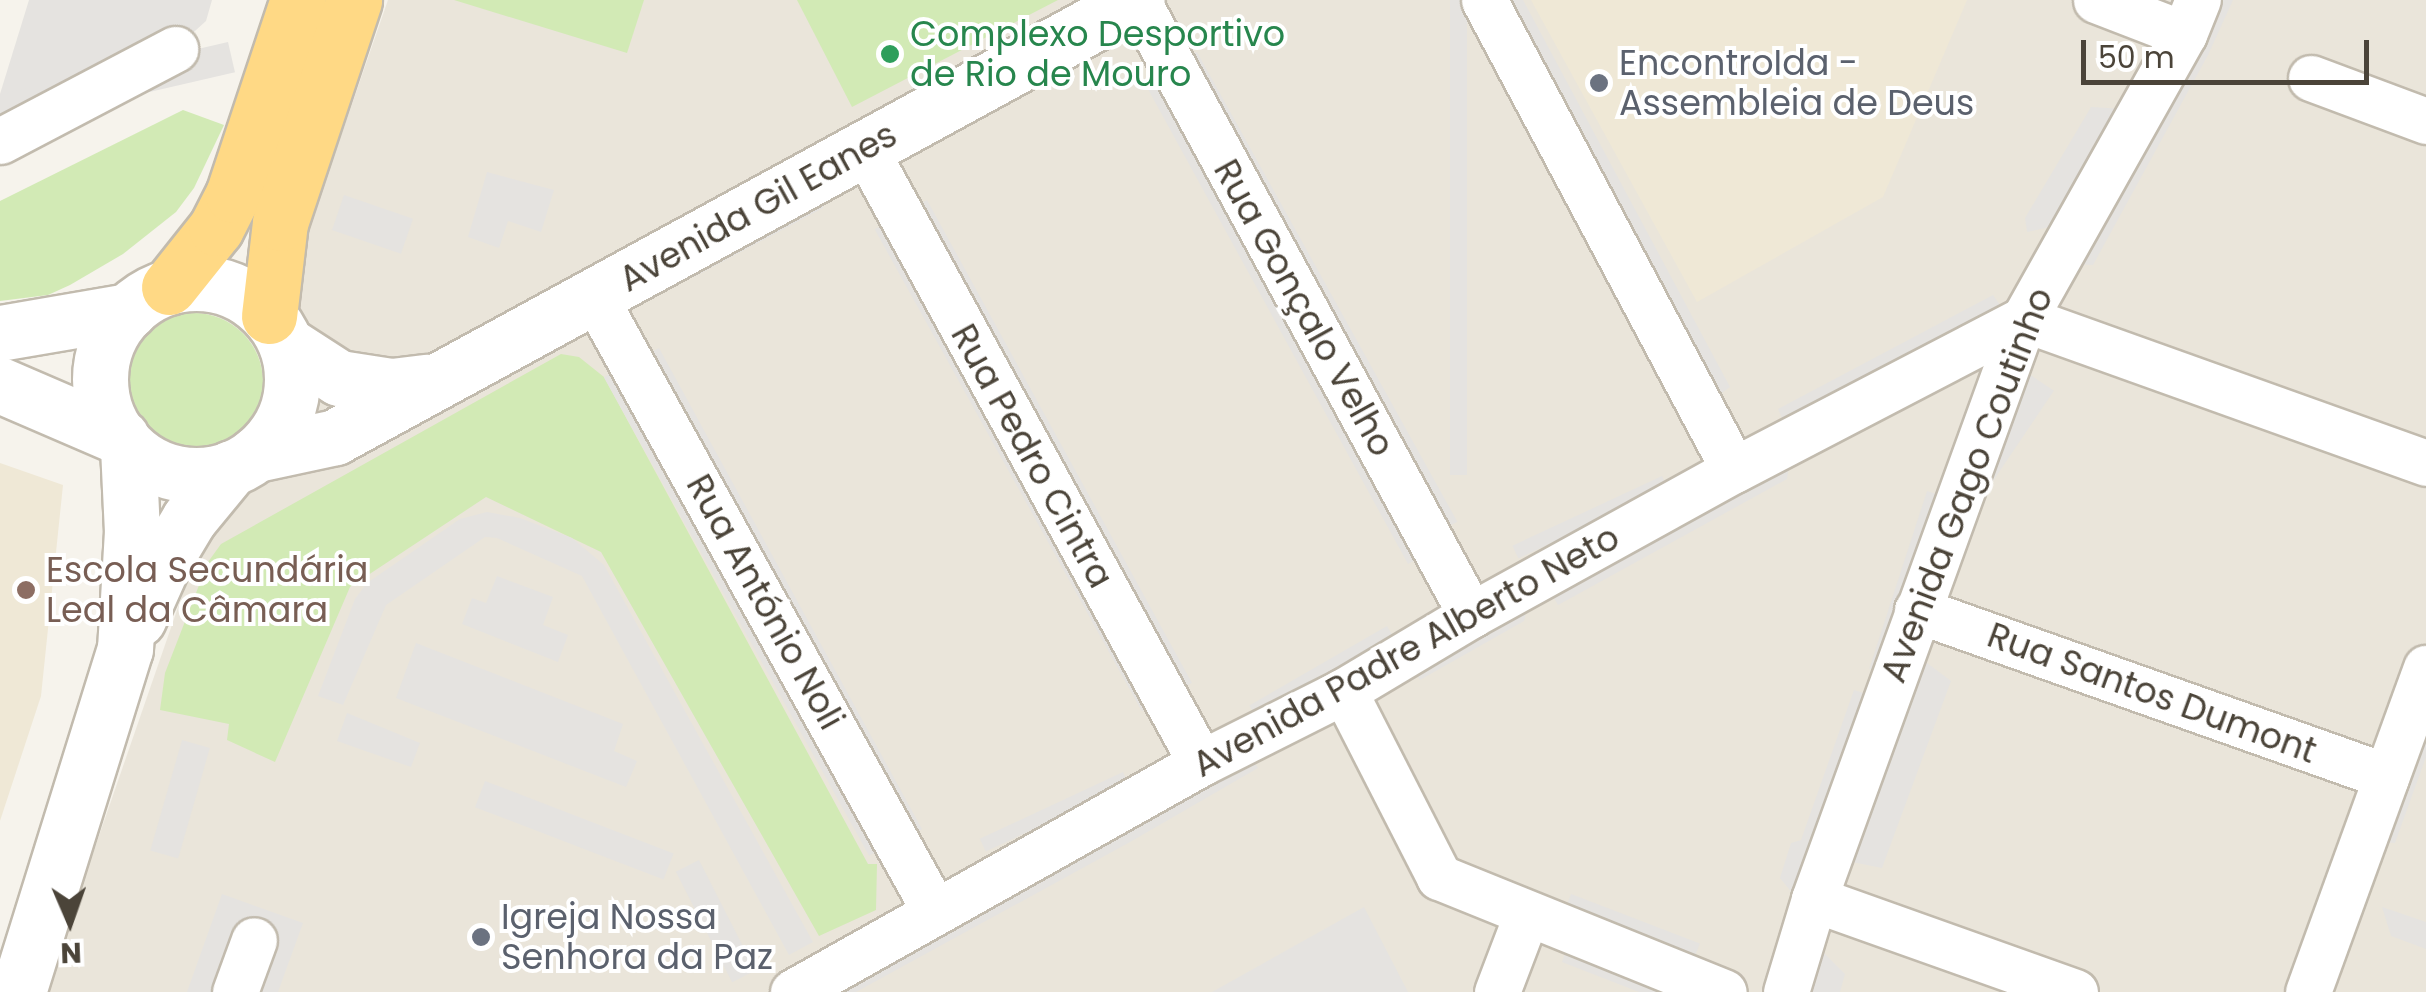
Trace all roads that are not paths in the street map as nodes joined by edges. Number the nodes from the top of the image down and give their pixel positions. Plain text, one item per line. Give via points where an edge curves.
1 (298, 0) edge
2 (354, 0) edge
3 (1137, 0) edge
4 (1484, 0) edge
5 (2096, 0) edge
6 (2191, 17) edge
7 (175, 49) dead end
8 (2310, 78) dead end
9 (2426, 121) edge
10 (0, 141) edge
11 (865, 149) junction
12 (594, 296) junction
13 (149, 299) junction
14 (2024, 318) junction
15 (278, 330) junction
16 (0, 333) edge
17 (430, 382) junction
18 (0, 385) edge
19 (125, 442) junction
20 (243, 461) junction
21 (2426, 463) edge
22 (1734, 470) junction
23 (1917, 610) junction
24 (1471, 615) junction
25 (125, 649) junction
26 (2426, 668) edge
27 (1344, 691) junction
28 (1201, 763) junction
29 (2386, 776) junction
30 (1814, 899) junction
31 (934, 910) junction
32 (1526, 916) junction
33 (254, 940) dead end
34 (18, 992) edge
35 (235, 992) edge
36 (792, 992) edge
37 (1497, 992) edge
38 (1724, 992) edge
39 (1786, 992) edge
40 (2075, 992) edge
41 (2308, 992) edge

1 - 13 highway via 233,194 216,228
2 - 15 highway via 280,224
3 - 11 street, Avenida Gil Eanes
3 - 24 street, Rua Gonçalo Velho
4 - 22 street
5 - 6 street
6 - 14 street, Avenida Gago Coutinho
7 - 10 street
8 - 9 street
11 - 12 street, Avenida Gil Eanes
11 - 28 street, Rua Pedro Cintra
12 - 17 street, Avenida Gil Eanes
12 - 31 street, Rua António Noli
13 - 15 street via 196,282 223,286 249,298
13 - 16 street
13 - 19 street via 105,346 100,375 103,402
14 - 21 street
14 - 22 street, Avenida Padre Alberto Neto
14 - 23 street, Avenida Gago Coutinho
15 - 17 street via 324,370 350,381
15 - 20 street via 293,376 288,408 275,434
17 - 20 street, Avenida Gil Eanes via 335,438
18 - 19 street
19 - 20 street via 174,472 202,474
19 - 25 street via 132,532
20 - 25 street via 188,519
22 - 24 street, Avenida Padre Alberto Neto
23 - 29 street, Rua Santos Dumont
23 - 30 street, Avenida Gago Coutinho
24 - 27 street, Avenida Padre Alberto Neto
25 - 34 street
26 - 29 street
27 - 28 street, Avenida Padre Alberto Neto
27 - 32 street via 1438,877
28 - 31 street, Avenida Padre Alberto Neto
29 - 41 street
30 - 39 street, Avenida Gago Coutinho
30 - 40 street
31 - 36 street, Avenida Padre Alberto Neto
32 - 37 street
32 - 38 street
33 - 35 street

